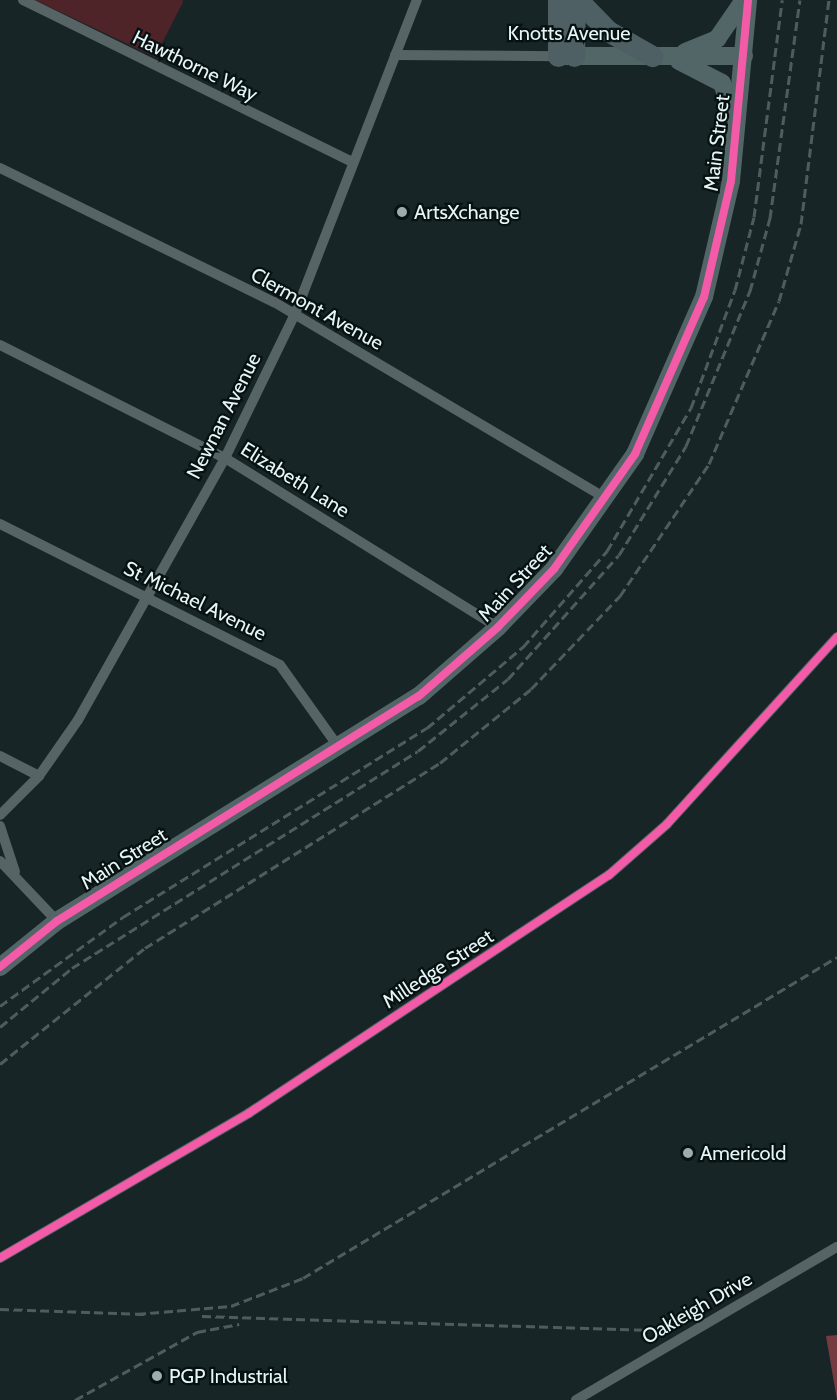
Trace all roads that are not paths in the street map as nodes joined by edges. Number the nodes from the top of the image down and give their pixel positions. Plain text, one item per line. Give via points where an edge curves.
1 (23, 0) edge
2 (417, 0) edge
3 (558, 0) edge
4 (577, 0) edge
5 (746, 0) edge
6 (395, 56) junction
7 (566, 56) junction
8 (663, 56) junction
9 (744, 56) junction
10 (737, 128) junction
11 (352, 162) junction
12 (0, 168) edge
13 (295, 314) junction
14 (0, 345) edge
15 (225, 458) junction
16 (607, 499) junction
17 (0, 524) edge
18 (149, 598) junction
19 (498, 627) junction
20 (837, 637) edge
21 (340, 749) junction
22 (0, 756) edge
23 (39, 776) junction
24 (0, 815) edge
25 (0, 826) edge
26 (0, 861) edge
27 (15, 873) junction
28 (57, 921) junction
29 (0, 967) edge
30 (837, 1247) edge
31 (0, 1258) edge
32 (576, 1400) edge

1 - 11 street, Hawthorne Way
2 - 6 street, Newnan Avenue
3 - 7 highway
4 - 7 highway
4 - 8 highway via 608,32
5 - 8 main road via 717,39
5 - 9 main road, Main Street
6 - 7 street, Knotts Avenue
6 - 11 street, Newnan Avenue
7 - 8 main road, Knotts Avenue
8 - 9 main road, Knotts Avenue
8 - 10 main road via 704,70 722,83
9 - 10 main road, Main Street
10 - 16 main road, Main Street via 718,246 687,347 657,414
11 - 13 street, Newnan Avenue
12 - 13 street, Clermont Avenue
13 - 15 street, Newnan Avenue
13 - 16 street, Clermont Avenue
14 - 15 street, Elizabeth Lane
15 - 18 street, Newnan Avenue
15 - 19 street, Elizabeth Lane
16 - 19 main road, Main Street via 554,568
17 - 18 street, St Michael Avenue
18 - 21 street, St Michael Avenue via 280,665
18 - 23 street, Newnan Avenue
19 - 21 main road, Main Street via 419,696
20 - 31 street, Milledge Street via 667,824 609,875 249,1113
21 - 28 main road, Main Street
22 - 23 street
23 - 24 street, Newnan Avenue
25 - 27 street
26 - 27 street
27 - 28 street
28 - 29 main road, Main Street
30 - 32 street, Oakleigh Drive

